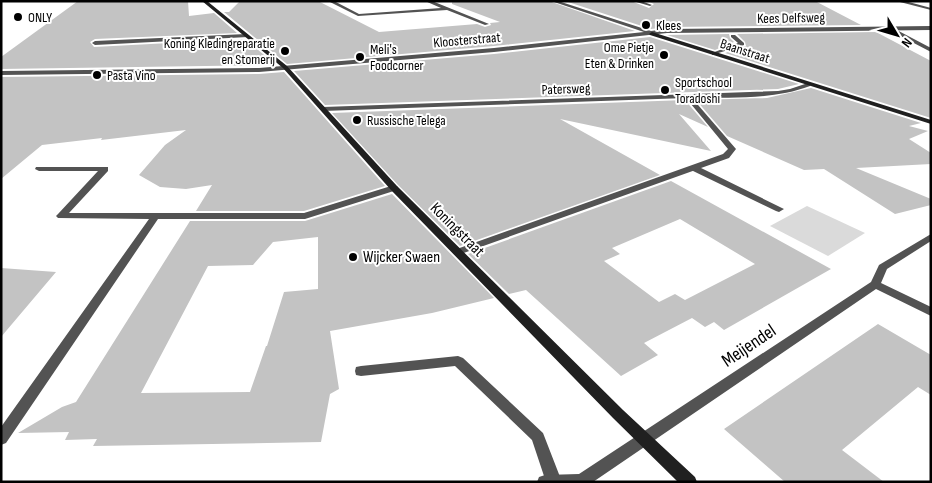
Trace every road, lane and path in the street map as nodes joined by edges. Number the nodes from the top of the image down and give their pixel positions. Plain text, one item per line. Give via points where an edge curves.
1 (204, 1) edge
2 (330, 1) edge
3 (427, 1) edge
4 (553, 1) edge
5 (635, 1) edge
6 (898, 1) edge
7 (650, 5) dead end
8 (447, 9) junction
9 (931, 9) edge
10 (487, 24) dead end
11 (889, 28) junction
12 (931, 28) edge
13 (652, 34) junction
14 (246, 36) junction
15 (733, 36) dead end
16 (95, 43) dead end
17 (931, 50) edge
18 (714, 54) junction
19 (285, 67) junction
20 (1, 73) edge
21 (808, 85) junction
22 (688, 97) junction
23 (323, 109) junction
24 (931, 122) edge
25 (694, 168) junction
26 (39, 169) dead end
27 (394, 188) junction
28 (779, 209) dead end
29 (155, 217) junction
30 (931, 237) edge
31 (458, 252) junction
32 (875, 284) junction
33 (931, 312) edge
34 (361, 371) dead end
35 (1, 438) edge
36 (644, 439) junction
37 (544, 482) edge
38 (554, 482) edge
39 (689, 482) edge

1 - 14 street, Koningstraat
2 - 8 street via 358,15
3 - 8 street
4 - 13 street, Baanstraat
5 - 7 street
6 - 9 street
8 - 10 street
11 - 12 street, Kees Delfsweg
11 - 13 street, Kees Delfsweg via 667,31
11 - 17 street
13 - 18 street, Baanstraat
13 - 19 street, Kloosterstraat
14 - 16 street
14 - 19 street, Koningstraat
15 - 18 street via 742,44
18 - 21 street, Baanstraat
19 - 20 street, Kloosterstraat
19 - 23 street, Koningstraat
21 - 22 street, Patersweg via 778,93
21 - 24 street, Baanstraat
22 - 23 street, Patersweg
22 - 25 street via 732,149 726,156
23 - 27 street, Koningstraat
25 - 28 street
25 - 31 street
26 - 29 street via 105,169 61,216
27 - 29 street via 306,216
27 - 31 street, Koningstraat
29 - 35 street
30 - 32 street via 883,267
31 - 36 street, Koningstraat
32 - 33 street
32 - 36 street, Meijendel
34 - 38 street via 458,361 538,437
36 - 38 street, Meijendel via 581,481
36 - 39 street, Koningstraat
37 - 38 street, Meijendel

